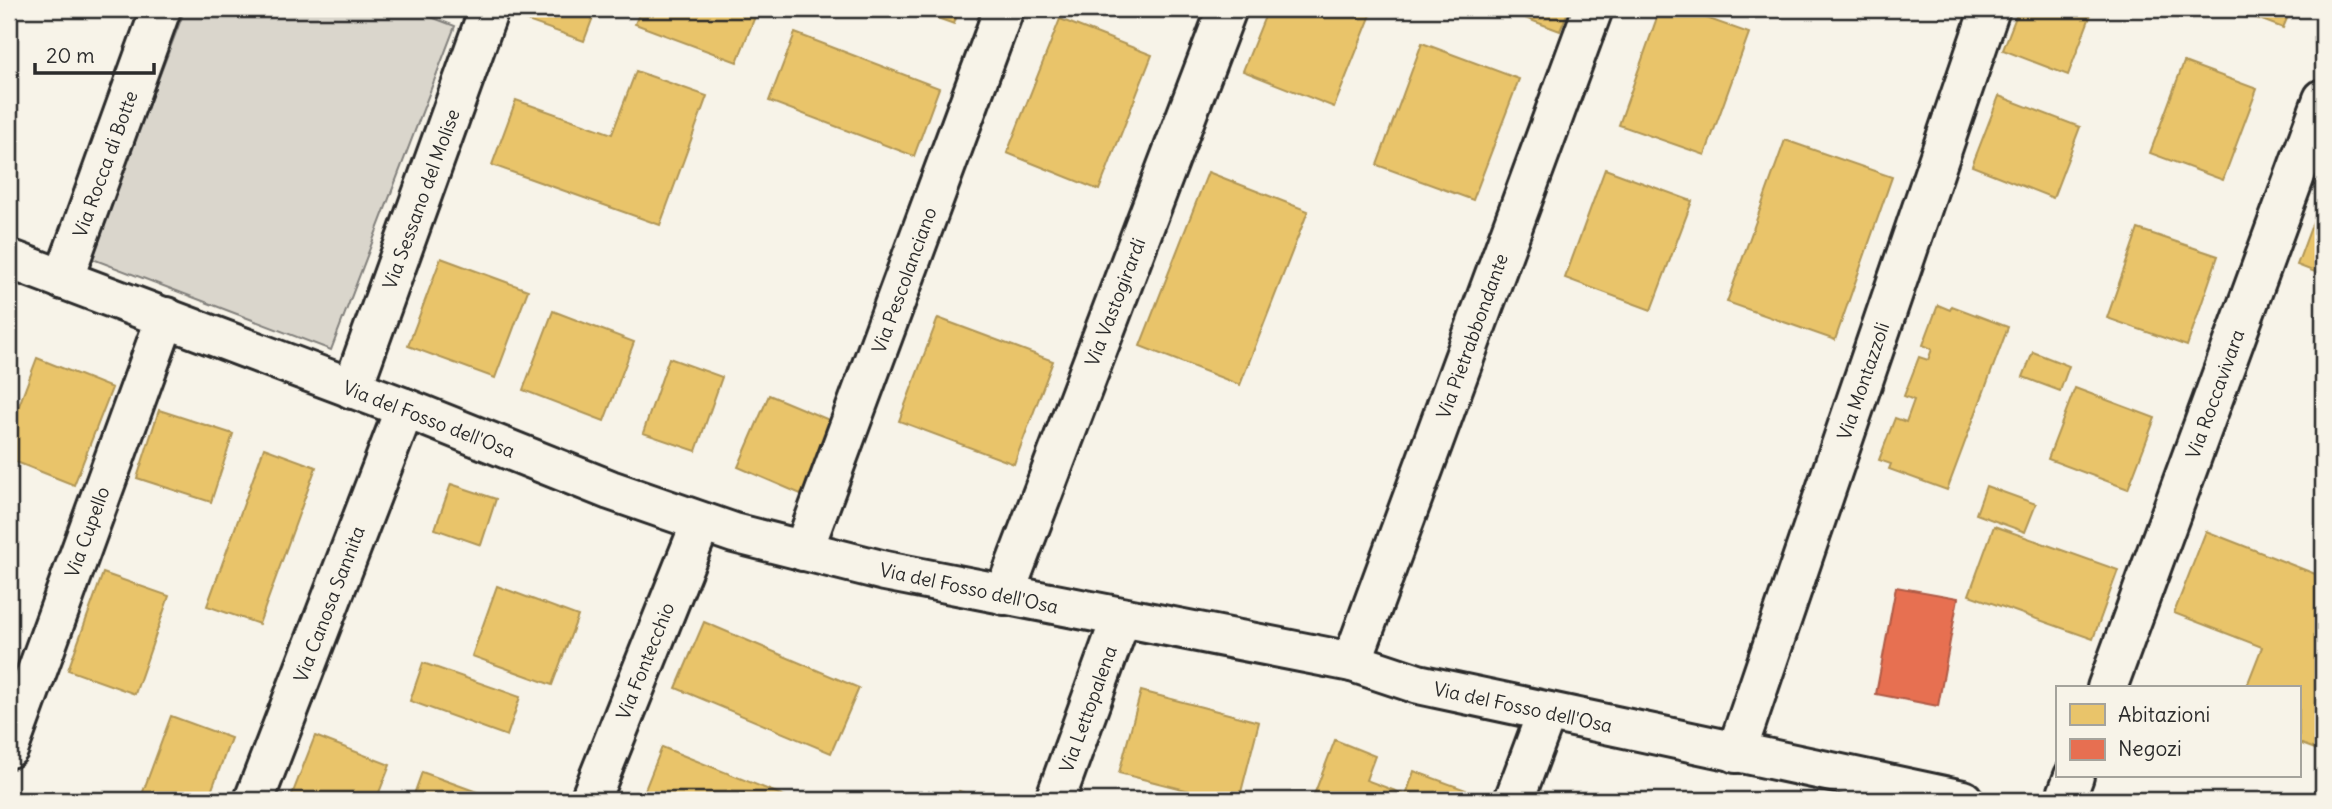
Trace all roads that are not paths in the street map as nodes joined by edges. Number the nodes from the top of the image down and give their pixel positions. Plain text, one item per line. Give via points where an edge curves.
1 (161, 9) edge
2 (489, 9) edge
3 (1004, 9) edge
4 (1227, 9) edge
5 (1593, 9) edge
6 (1990, 9) edge
7 (2323, 99) edge
8 (9, 259) edge
9 (63, 281) junction
10 (166, 317) junction
11 (352, 389) junction
12 (405, 408) junction
13 (701, 523) junction
14 (803, 551) junction
15 (1004, 595) junction
16 (1121, 618) junction
17 (1352, 662) junction
18 (2108, 686) edge
19 (1547, 712) junction
20 (9, 748) edge
21 (1735, 753) junction
22 (2073, 778) edge
23 (1903, 794) edge
24 (254, 800) edge
25 (590, 800) edge
26 (1055, 800) edge
27 (1514, 800) edge
28 (1963, 800) edge
29 (2066, 800) edge

1 - 9 street, Via Rocca di Botte
2 - 11 street, Via Sessano del Molise
3 - 14 street, Via Pescolanciano
4 - 15 street, Via Vastogirardi
5 - 17 street, Via Pietrabbondante
6 - 21 street, Via Montazzoli
7 - 18 street, Via Roccavivara
8 - 9 street, Via del Fosso dell'Osa
9 - 10 street, Via del Fosso dell'Osa
10 - 11 street, Via del Fosso dell'Osa
10 - 20 street, Via Cupello
11 - 12 street, Via del Fosso dell'Osa
12 - 13 street, Via del Fosso dell'Osa
12 - 24 street, Via Canosa Sannita
13 - 14 street, Via del Fosso dell'Osa
13 - 25 street, Via Fontecchio
14 - 15 street, Via del Fosso dell'Osa
15 - 16 street, Via del Fosso dell'Osa
16 - 17 street, Via del Fosso dell'Osa
16 - 26 street, Via Lettopalena
17 - 19 street, Via del Fosso dell'Osa via 1418,684
19 - 21 street, Via del Fosso dell'Osa
19 - 27 street
21 - 23 street, Via del Fosso dell'Osa
22 - 29 street
23 - 28 street, Via del Fosso dell'Osa

